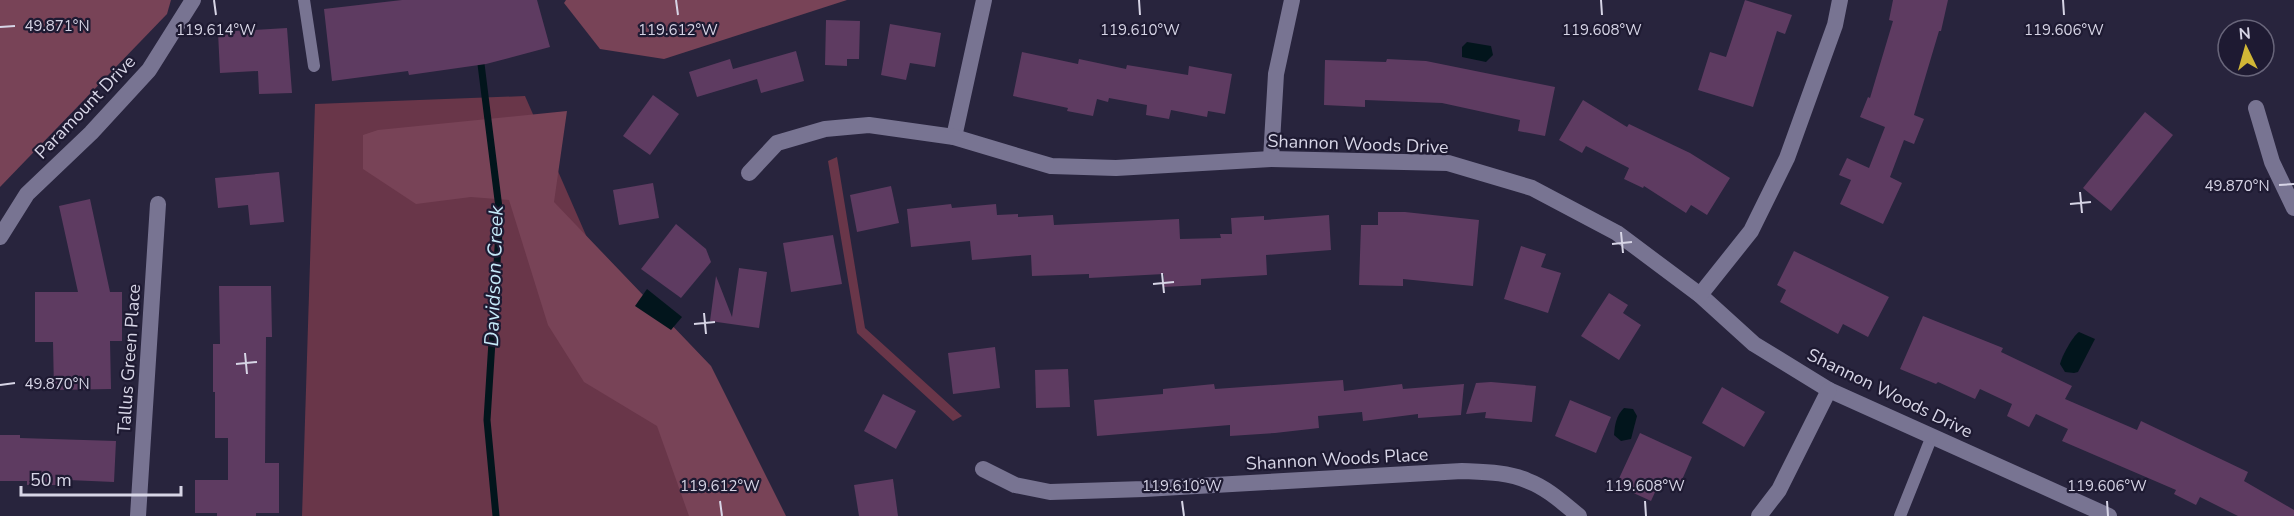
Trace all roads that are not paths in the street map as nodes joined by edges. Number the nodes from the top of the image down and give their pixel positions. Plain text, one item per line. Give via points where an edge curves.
1 (193, 0) edge
2 (304, 0) edge
3 (984, 0) edge
4 (1292, 0) edge
5 (1840, 0) edge
6 (314, 66) dead end
7 (2256, 108) dead end
8 (954, 137) junction
9 (1271, 159) junction
10 (749, 173) dead end
11 (158, 204) dead end
12 (2294, 208) edge
13 (0, 237) edge
14 (1700, 295) junction
15 (1829, 390) junction
16 (1932, 436) junction
17 (983, 469) dead end
18 (138, 516) edge
19 (1579, 516) edge
20 (1759, 516) edge
21 (1900, 516) edge
22 (2109, 516) edge

1 - 13 street, Paramount Drive via 149,70 27,194
2 - 6 lane
3 - 8 street
4 - 9 street via 1276,74
5 - 14 street via 1835,26 1787,158 1751,231
7 - 12 street via 2272,162
8 - 9 street, Shannon Woods Drive via 1051,166 1126,167
8 - 10 street, Shannon Woods Drive via 869,125 825,129 777,143
9 - 14 street, Shannon Woods Drive via 1448,163 1532,188 1617,232
11 - 18 street, Tallus Green Place
14 - 15 street, Shannon Woods Drive via 1754,344
15 - 16 street, Shannon Woods Drive
15 - 20 street via 1779,490
16 - 21 lane
16 - 22 street, Shannon Woods Drive
17 - 19 street, Shannon Woods Place via 1015,486 1050,492 1462,471 1495,473 1527,480 1554,495

